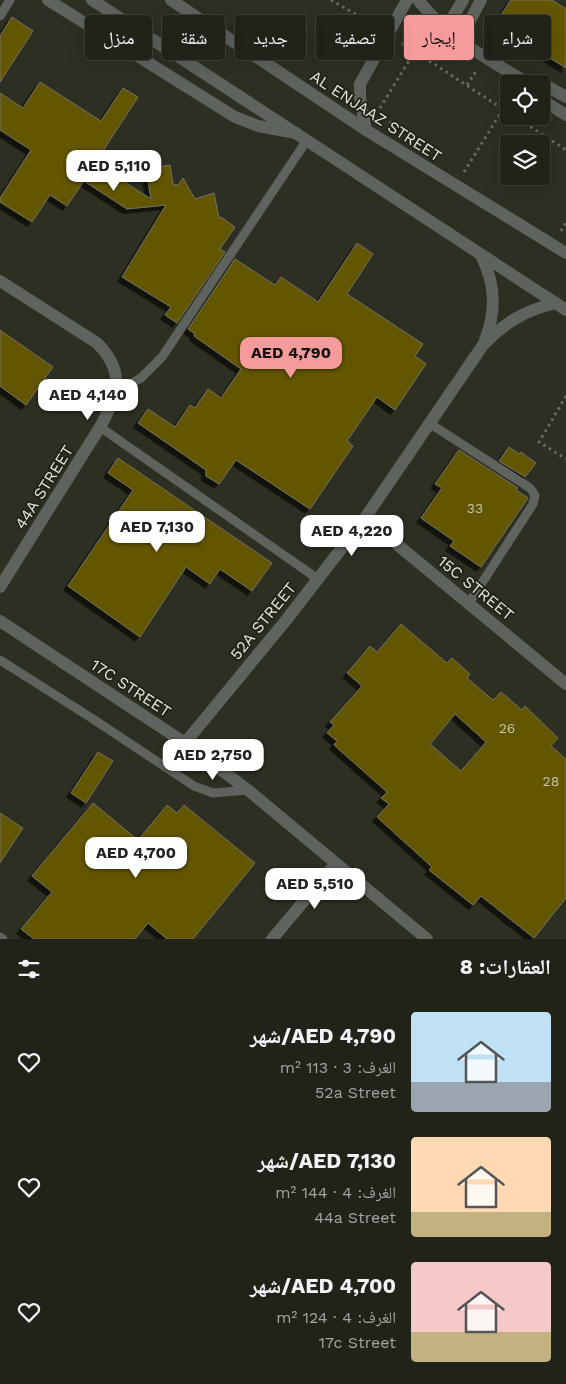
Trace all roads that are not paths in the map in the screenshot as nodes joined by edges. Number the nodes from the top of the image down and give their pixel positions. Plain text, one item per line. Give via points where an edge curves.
1 (10, 0) edge
2 (48, 0) edge
3 (92, 0) edge
4 (171, 0) edge
5 (407, 0) edge
6 (418, 0) edge
7 (464, 0) edge
8 (481, 0) edge
9 (432, 15) edge
10 (454, 15) edge
11 (473, 15) edge
12 (0, 16) edge
13 (474, 50) edge
14 (514, 75) edge
15 (550, 88) edge
16 (566, 97) edge
17 (550, 105) edge
18 (566, 115) edge
19 (366, 130) junction
20 (302, 137) junction
21 (566, 253) edge
22 (482, 255) junction
23 (0, 281) edge
24 (561, 306) edge
25 (483, 345) junction
26 (116, 392) junction
27 (430, 423) junction
28 (100, 427) junction
29 (365, 518) junction
30 (318, 579) junction
31 (0, 588) edge
32 (469, 604) junction
33 (0, 621) edge
34 (0, 660) edge
35 (566, 684) edge
36 (185, 742) junction
37 (248, 790) junction
38 (336, 863) junction
39 (272, 939) edge
40 (427, 939) edge

1 - 12 lane
2 - 20 street via 235,117
3 - 20 street
4 - 19 street, AL ENJAAZ STREET
5 - 19 street via 360,84
6 - 9 street
7 - 10 street
8 - 11 street
13 - 14 street
15 - 16 street
17 - 18 street
19 - 21 street, AL ENJAAZ STREET
20 - 22 street
20 - 26 lane via 162,357 141,378
22 - 24 street
22 - 25 street, 52A STREET via 489,272 494,309
23 - 26 street, 44A STREET via 97,344 113,365 117,378
24 - 25 street, 52A STREET via 535,308 516,317
25 - 27 street, 52A STREET
26 - 28 street, 44A STREET
27 - 29 street, 52A STREET
27 - 32 lane via 536,495
28 - 30 lane
28 - 31 street, 44A STREET
29 - 30 street, 52A STREET
29 - 32 street, 15C STREET
30 - 36 street, 52A STREET
32 - 35 street, 15C STREET
33 - 36 street, 17C STREET
34 - 37 lane via 194,786 213,793
36 - 37 street, 17C STREET
37 - 38 street, 17C STREET
38 - 39 street
38 - 40 street, 17C STREET

